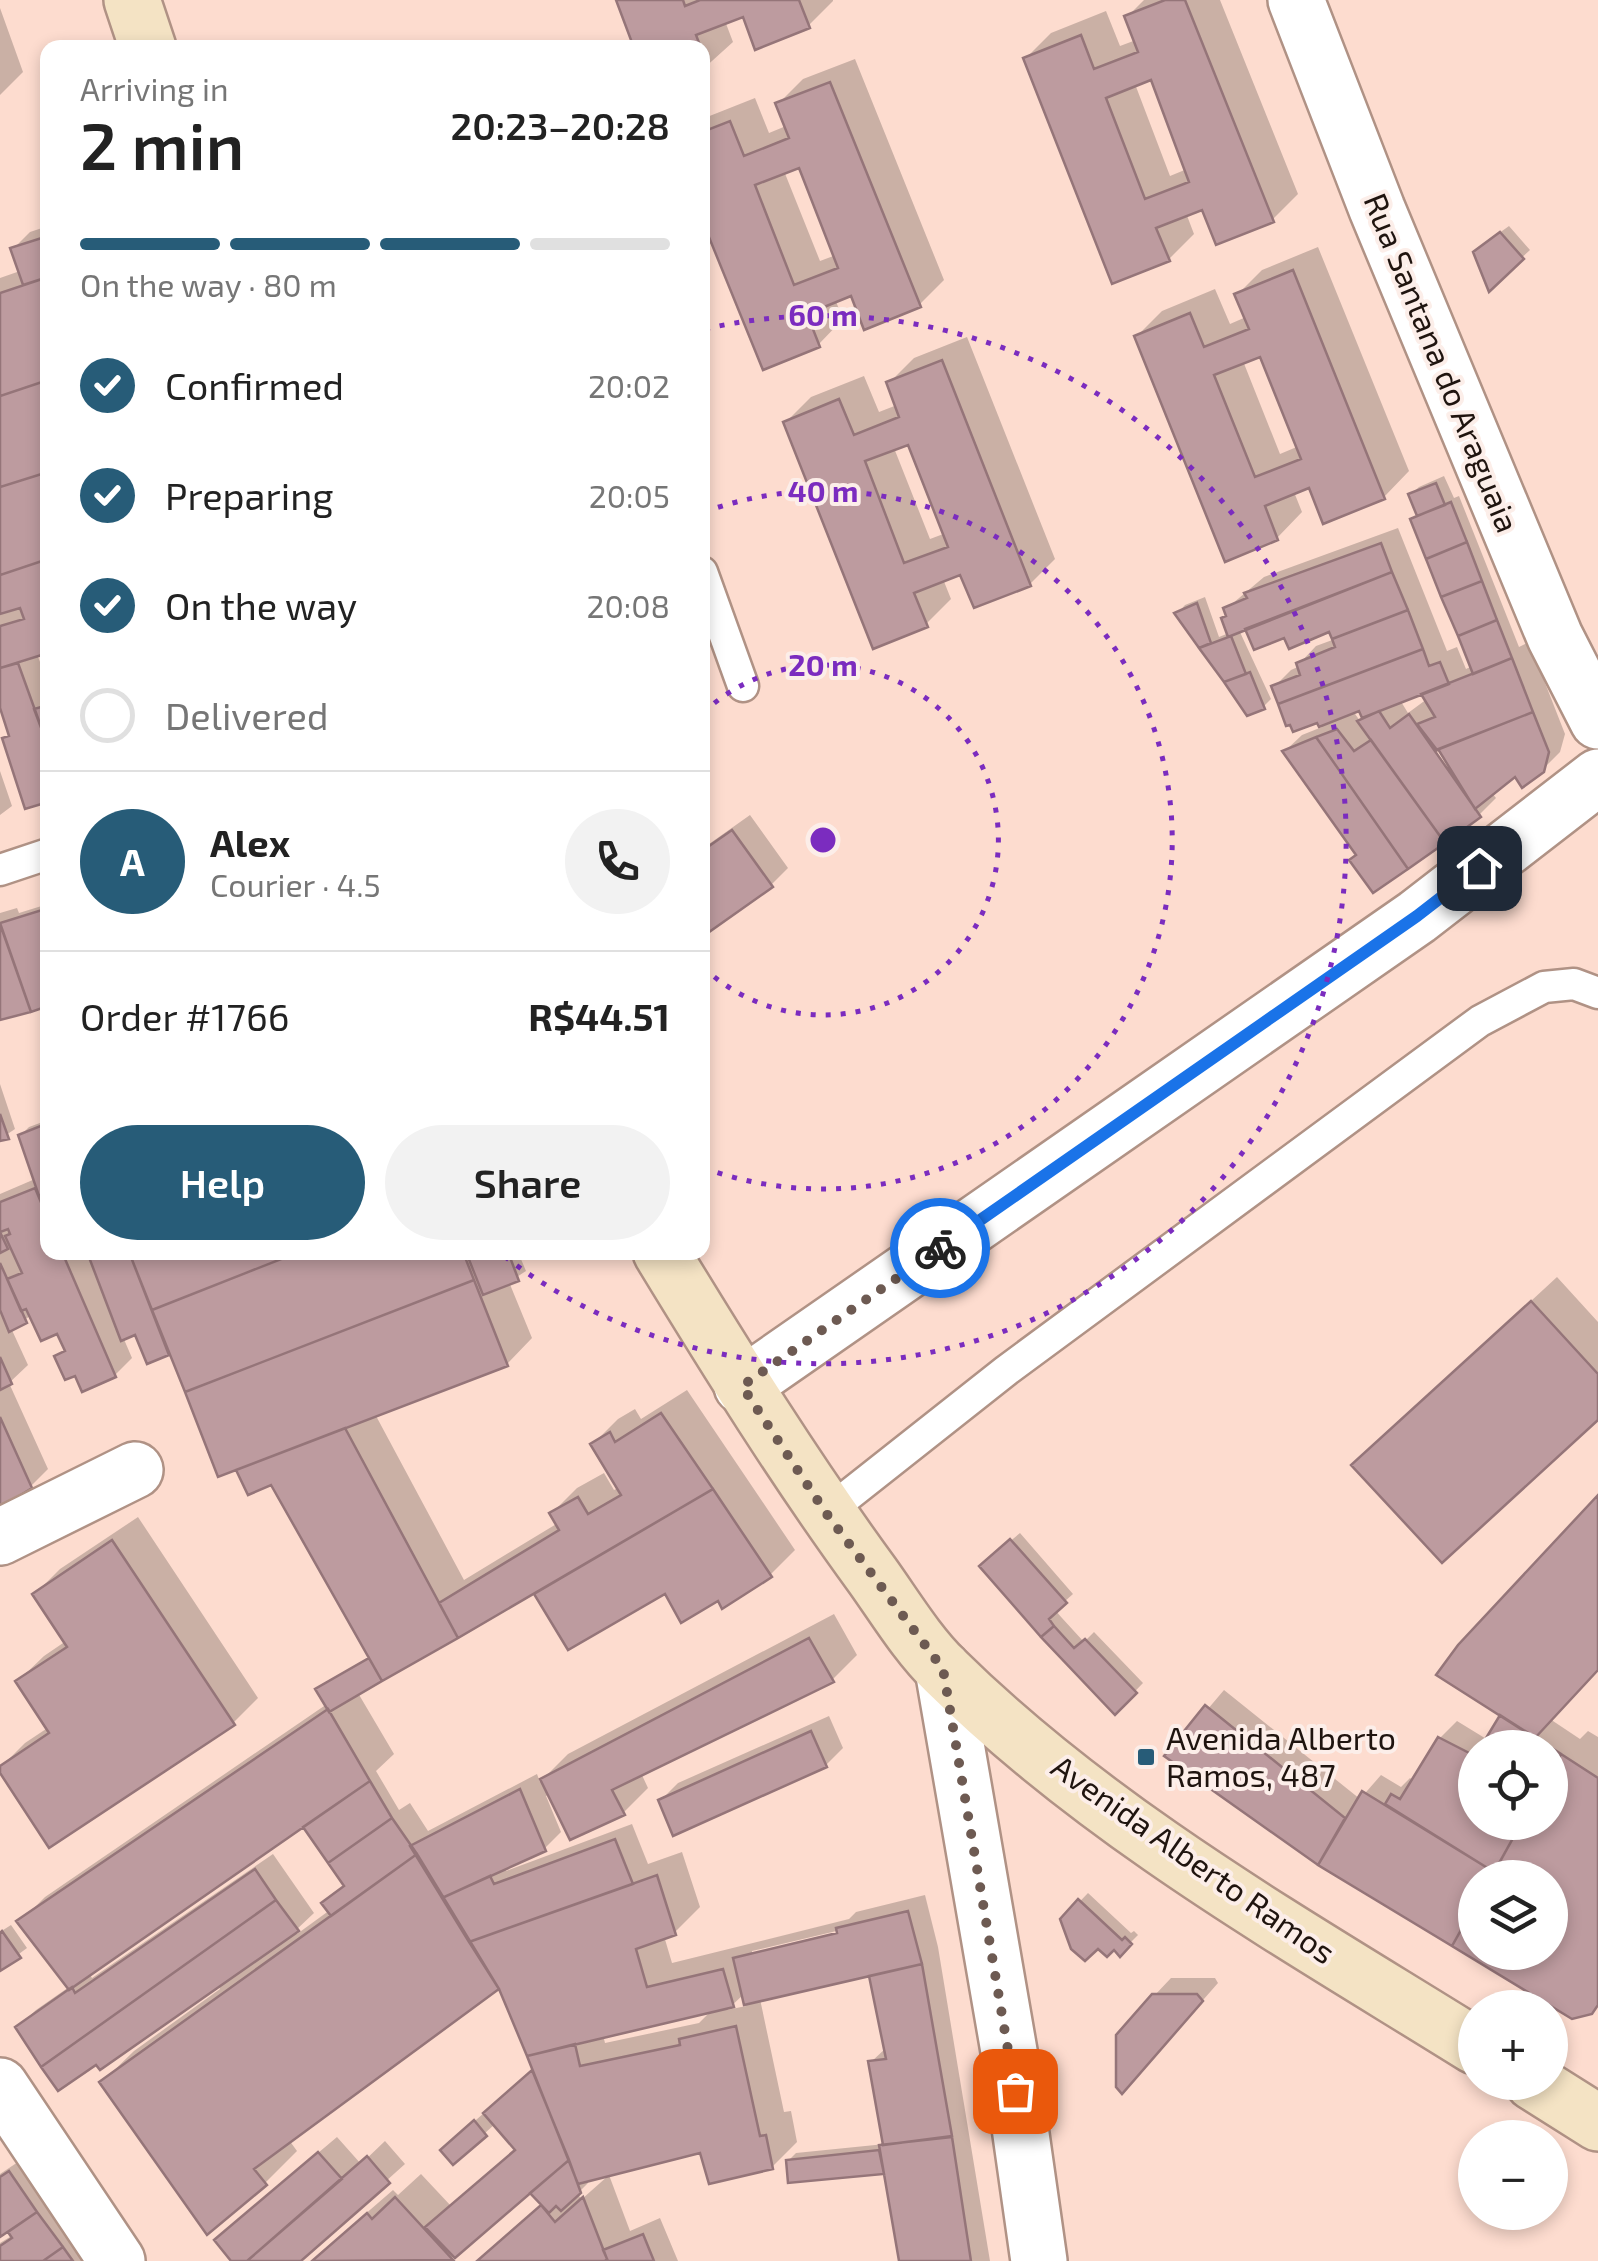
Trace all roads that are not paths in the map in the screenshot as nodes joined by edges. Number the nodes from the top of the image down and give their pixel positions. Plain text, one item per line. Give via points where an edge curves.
1 (132, 0) edge
2 (1296, 0) edge
3 (145, 40) edge
4 (710, 594) edge
5 (743, 686) dead end
6 (1598, 722) edge
7 (1598, 776) edge
8 (40, 857) edge
9 (0, 870) edge
10 (1598, 993) edge
11 (666, 1260) edge
12 (742, 1386) junction
13 (134, 1470) dead end
14 (826, 1513) junction
15 (0, 1536) edge
16 (943, 1669) junction
17 (1458, 2035) edge
18 (0, 2086) edge
19 (1568, 2100) edge
20 (1594, 2113) edge
21 (117, 2261) edge
22 (1039, 2261) edge

1 - 3 main road
2 - 6 street, Rua Santana do Araguaia via 1547,620
4 - 5 lane
7 - 12 street via 1417,916
8 - 9 lane
10 - 14 lane via 1574,984 1544,988 1480,1021 1007,1370
11 - 12 main road, Avenida Alberto Ramos
12 - 14 main road, Avenida Alberto Ramos
13 - 15 street
14 - 16 main road, Avenida Alberto Ramos
16 - 17 main road, Avenida Alberto Ramos via 1081,1790 1228,1892
16 - 22 street
18 - 21 street
19 - 20 main road

